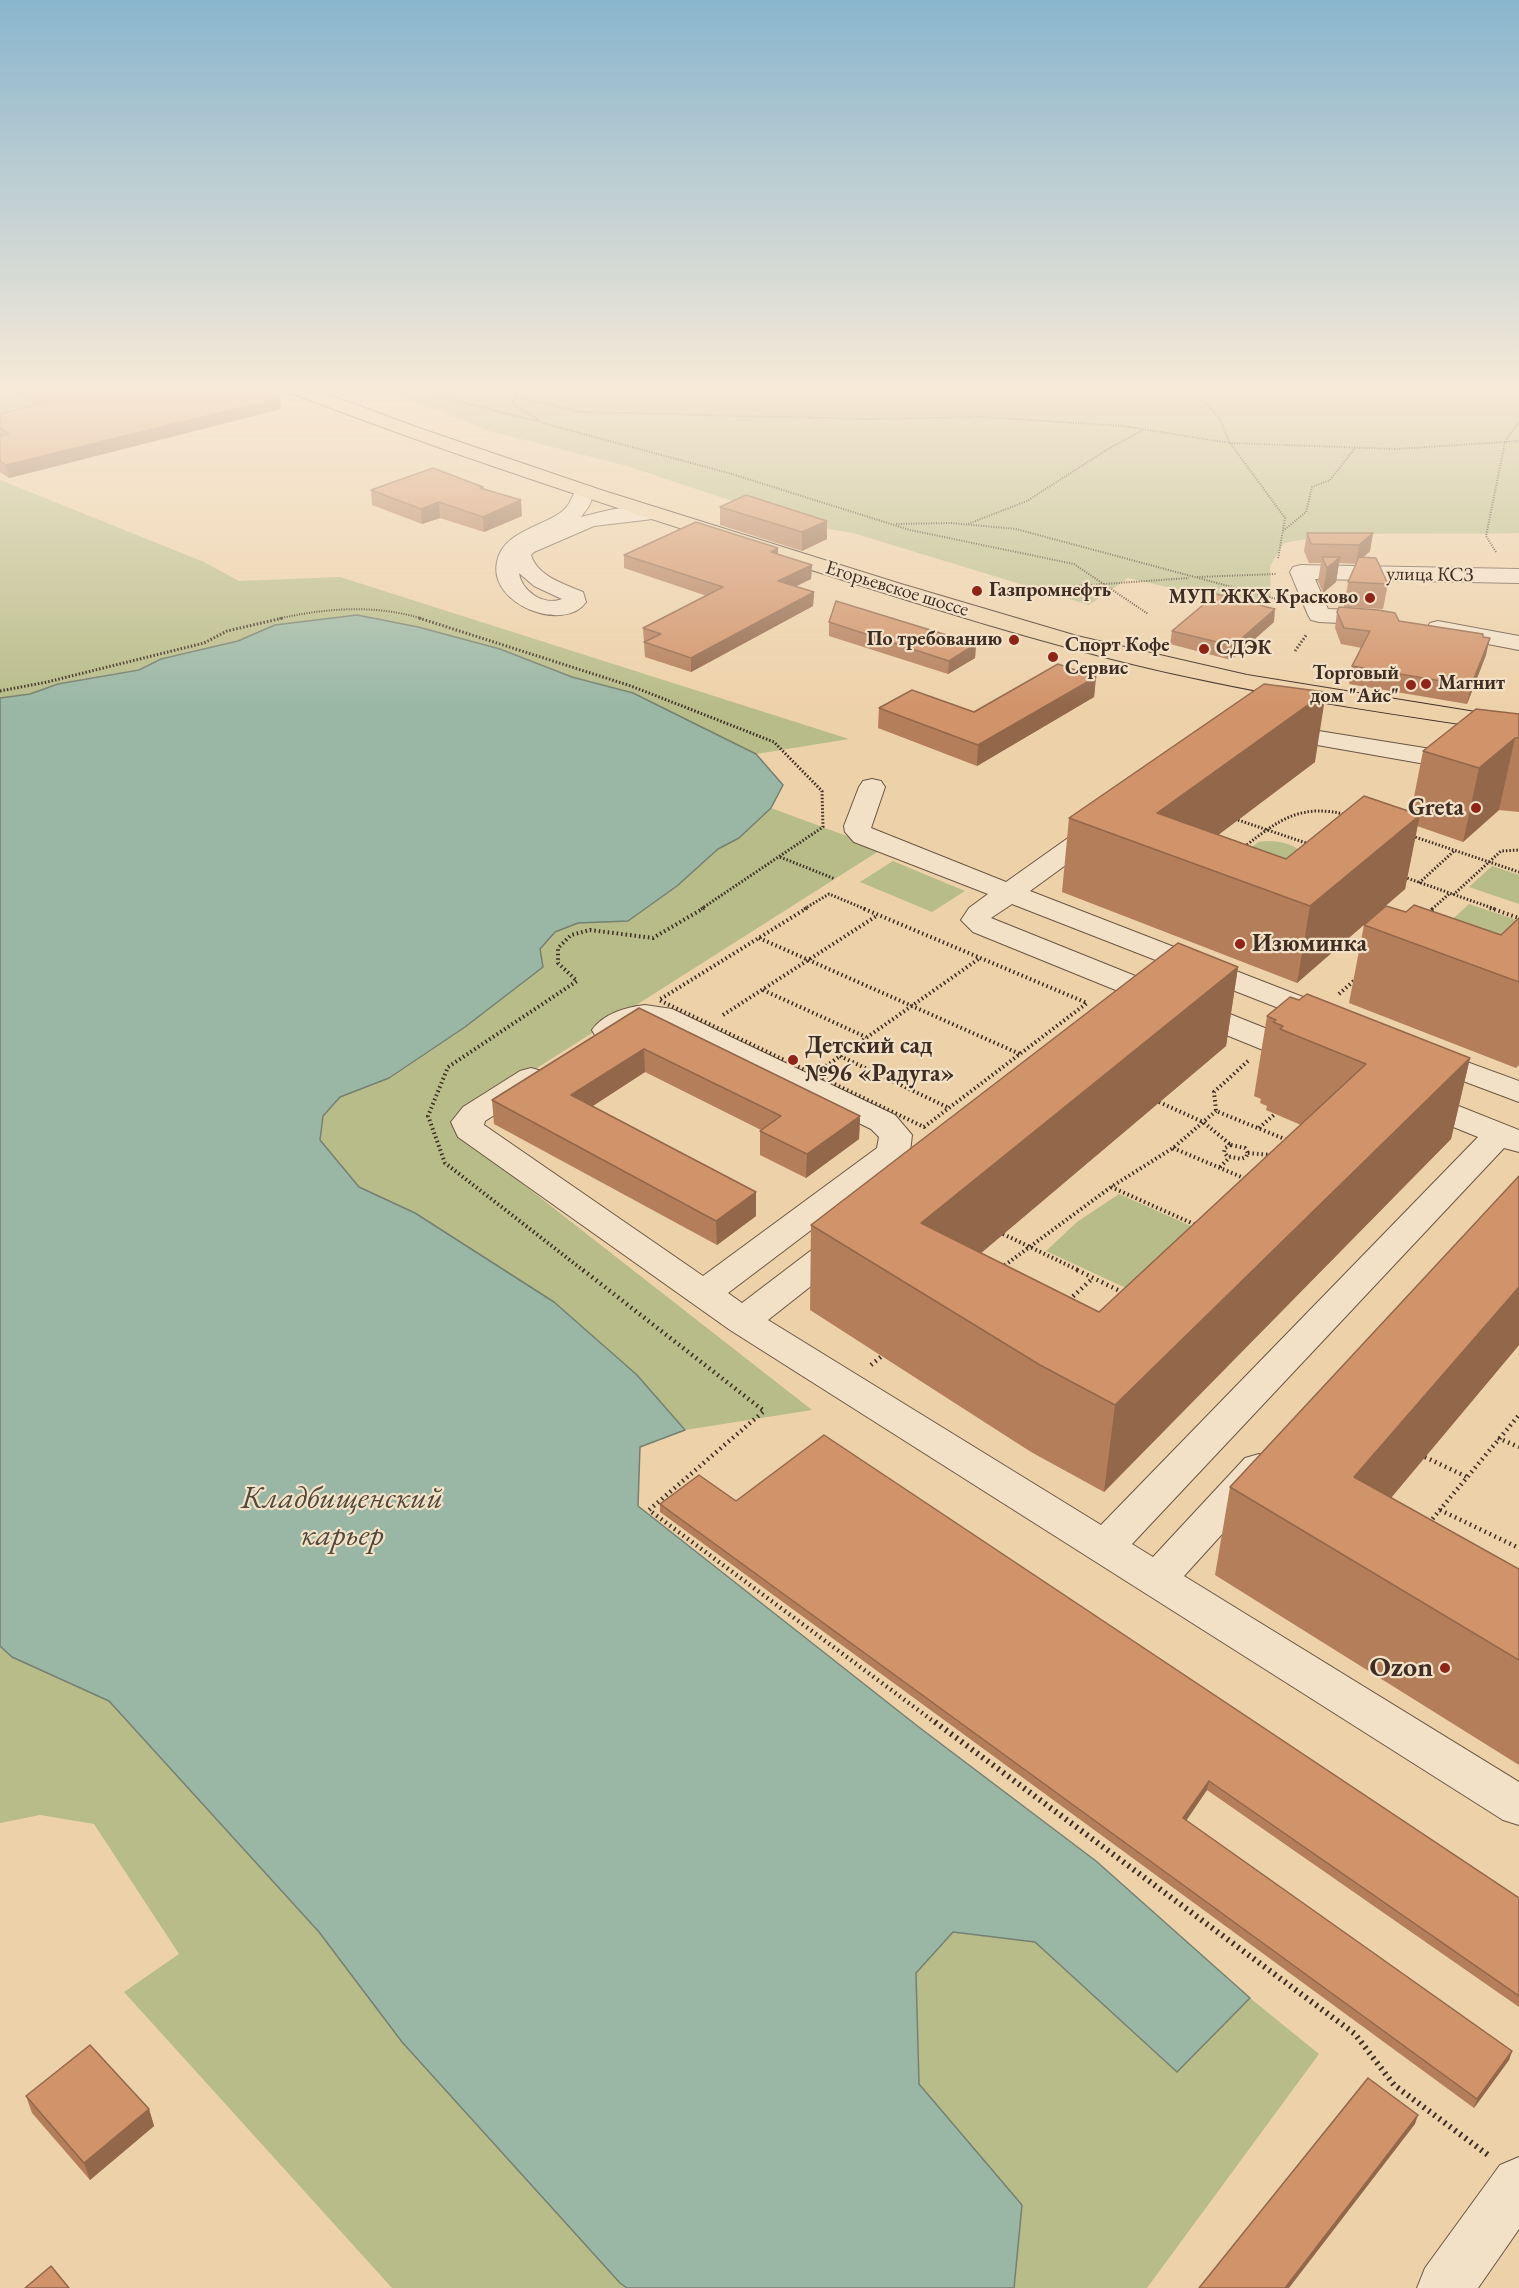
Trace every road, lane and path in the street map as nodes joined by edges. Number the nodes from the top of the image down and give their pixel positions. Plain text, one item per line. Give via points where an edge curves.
1 (584, 494) edge
2 (594, 494) edge
3 (795, 494) edge
4 (1038, 494) edge
5 (1267, 494) edge
6 (1310, 494) edge
7 (1495, 494) edge
8 (653, 513) junction
9 (892, 524) junction
10 (967, 524) junction
11 (1283, 531) junction
12 (1301, 573) junction
13 (1516, 576) edge
14 (1192, 578) junction
15 (1103, 584) junction
16 (1020, 590) dead end
17 (1317, 609) junction
18 (1148, 614) dead end
19 (1519, 643) edge
20 (1276, 687) junction
21 (0, 691) edge
22 (1519, 726) edge
23 (1519, 768) edge
24 (872, 787) dead end
25 (1118, 815) edge
26 (1354, 817) edge
27 (1238, 820) edge
28 (1267, 830) junction
29 (1411, 836) dead end
30 (1311, 845) edge
31 (1242, 848) edge
32 (1519, 850) edge
33 (1455, 851) junction
34 (779, 857) junction
35 (1489, 862) junction
36 (1519, 872) edge
37 (1399, 876) dead end
38 (835, 879) dead end
39 (1419, 883) junction
40 (1010, 892) junction
41 (1451, 894) junction
42 (879, 915) junction
43 (1426, 915) edge
44 (1519, 918) edge
45 (759, 938) junction
46 (981, 958) junction
47 (809, 960) junction
48 (1359, 976) dead end
49 (763, 990) junction
50 (1335, 998) dead end
51 (912, 1006) junction
52 (704, 1028) junction
53 (1356, 1028) edge
54 (867, 1037) junction
55 (1400, 1045) edge
56 (580, 1047) edge
57 (1020, 1054) junction
58 (840, 1056) junction
59 (1252, 1057) dead end
60 (552, 1065) edge
61 (1336, 1069) edge
62 (808, 1078) junction
63 (1389, 1090) edge
64 (1519, 1092) edge
65 (1159, 1102) edge
66 (949, 1108) junction
67 (1216, 1111) junction
68 (1275, 1113) dead end
69 (1203, 1122) junction
70 (1259, 1128) junction
71 (1509, 1138) edge
72 (1292, 1143) edge
73 (1231, 1146) junction
74 (1173, 1148) junction
75 (1248, 1153) junction
76 (1230, 1157) junction
77 (1282, 1157) edge
78 (1220, 1167) junction
79 (1256, 1183) edge
80 (1111, 1187) junction
81 (825, 1203) junction
82 (1206, 1229) edge
83 (1003, 1234) dead end
84 (1028, 1248) junction
85 (992, 1275) edge
86 (1093, 1278) junction
87 (703, 1294) junction
88 (1134, 1298) edge
89 (1068, 1301) edge
90 (743, 1321) junction
91 (882, 1356) dead end
92 (867, 1368) dead end
93 (1519, 1415) edge
94 (1498, 1438) junction
95 (1279, 1446) edge
96 (1519, 1447) edge
97 (1425, 1457) edge
98 (1467, 1477) junction
99 (1440, 1510) junction
100 (1426, 1526) edge
101 (1104, 1547) junction
102 (1519, 1548) edge
103 (1157, 1579) junction
104 (1519, 1806) edge
105 (1505, 2170) edge
106 (1445, 2288) edge

1 - 8 street via 578,508 559,523 516,545 508,556 505,566 509,586 523,599 545,609 575,602 575,597 525,568 520,554 526,547 584,520
2 - 8 main road, Егорьевское шоссе
3 - 9 path
4 - 10 path
5 - 11 path via 1285,519
6 - 11 path via 1306,512
7 - 13 path via 1486,536
8 - 20 main road, Егорьевское шоссе via 1090,646
9 - 10 path
9 - 15 path via 1074,564
10 - 14 path via 1016,529
11 - 12 path via 1278,562
12 - 13 street, улица КСЗ
12 - 14 path
12 - 17 street
14 - 15 path
14 - 17 path
15 - 16 path
15 - 18 path
17 - 19 street, улица КСЗ via 1319,615 1375,617
20 - 22 main road, Егорьевское шоссе
20 - 23 street via 1255,718 1431,757
21 - 34 path via 204,643 227,631 309,612 350,609 403,613 631,686 774,742 822,791 823,827
24 - 40 street via 858,832
25 - 40 street
26 - 28 path via 1332,811 1302,812 1282,818
27 - 28 path
28 - 30 path
28 - 31 path
29 - 33 path
32 - 35 path via 1501,851
33 - 35 path
33 - 39 path
34 - 38 path
34 - 105 path via 653,938 590,930 571,935 558,948 558,963 577,981 448,1067 428,1116 445,1163 764,1411 649,1509 1355,2034 1394,2085
35 - 36 path
35 - 41 path
37 - 39 path
39 - 41 path
40 - 53 street
40 - 61 street via 975,920 1144,1006
41 - 43 path
41 - 44 path
42 - 45 path via 829,894
42 - 46 path
42 - 47 path
45 - 47 path
45 - 52 path via 659,1000
46 - 51 path
46 - 57 path via 1087,1003
47 - 49 path
47 - 51 path
48 - 50 path
49 - 52 path
49 - 54 path
51 - 54 path
51 - 57 path
52 - 56 street via 645,1013 629,1017
52 - 62 street
52 - 62 path
54 - 58 path
55 - 64 street
57 - 66 path
58 - 62 path
58 - 66 path
59 - 67 path via 1214,1092
60 - 87 street via 474,1114 466,1122 470,1130
62 - 66 path via 924,1126
62 - 81 street via 883,1122 896,1135 892,1152
63 - 71 street
65 - 69 path
67 - 69 path
67 - 70 path
68 - 70 path
69 - 73 path
69 - 74 path
70 - 72 path
71 - 101 street
73 - 75 path
73 - 76 path via 1224,1152
74 - 78 path
74 - 80 path
75 - 76 path via 1241,1159
75 - 77 path
76 - 78 path
78 - 79 path
80 - 82 path
80 - 84 path
81 - 87 street
81 - 90 street via 869,1222
83 - 84 path
84 - 85 path
84 - 86 path
86 - 88 path
86 - 89 path
87 - 90 street
90 - 101 street
91 - 92 path
93 - 94 path
94 - 96 path
94 - 98 path
95 - 103 street
97 - 98 path
98 - 99 path
99 - 100 path
99 - 102 path
101 - 103 street
103 - 104 street
105 - 106 street

